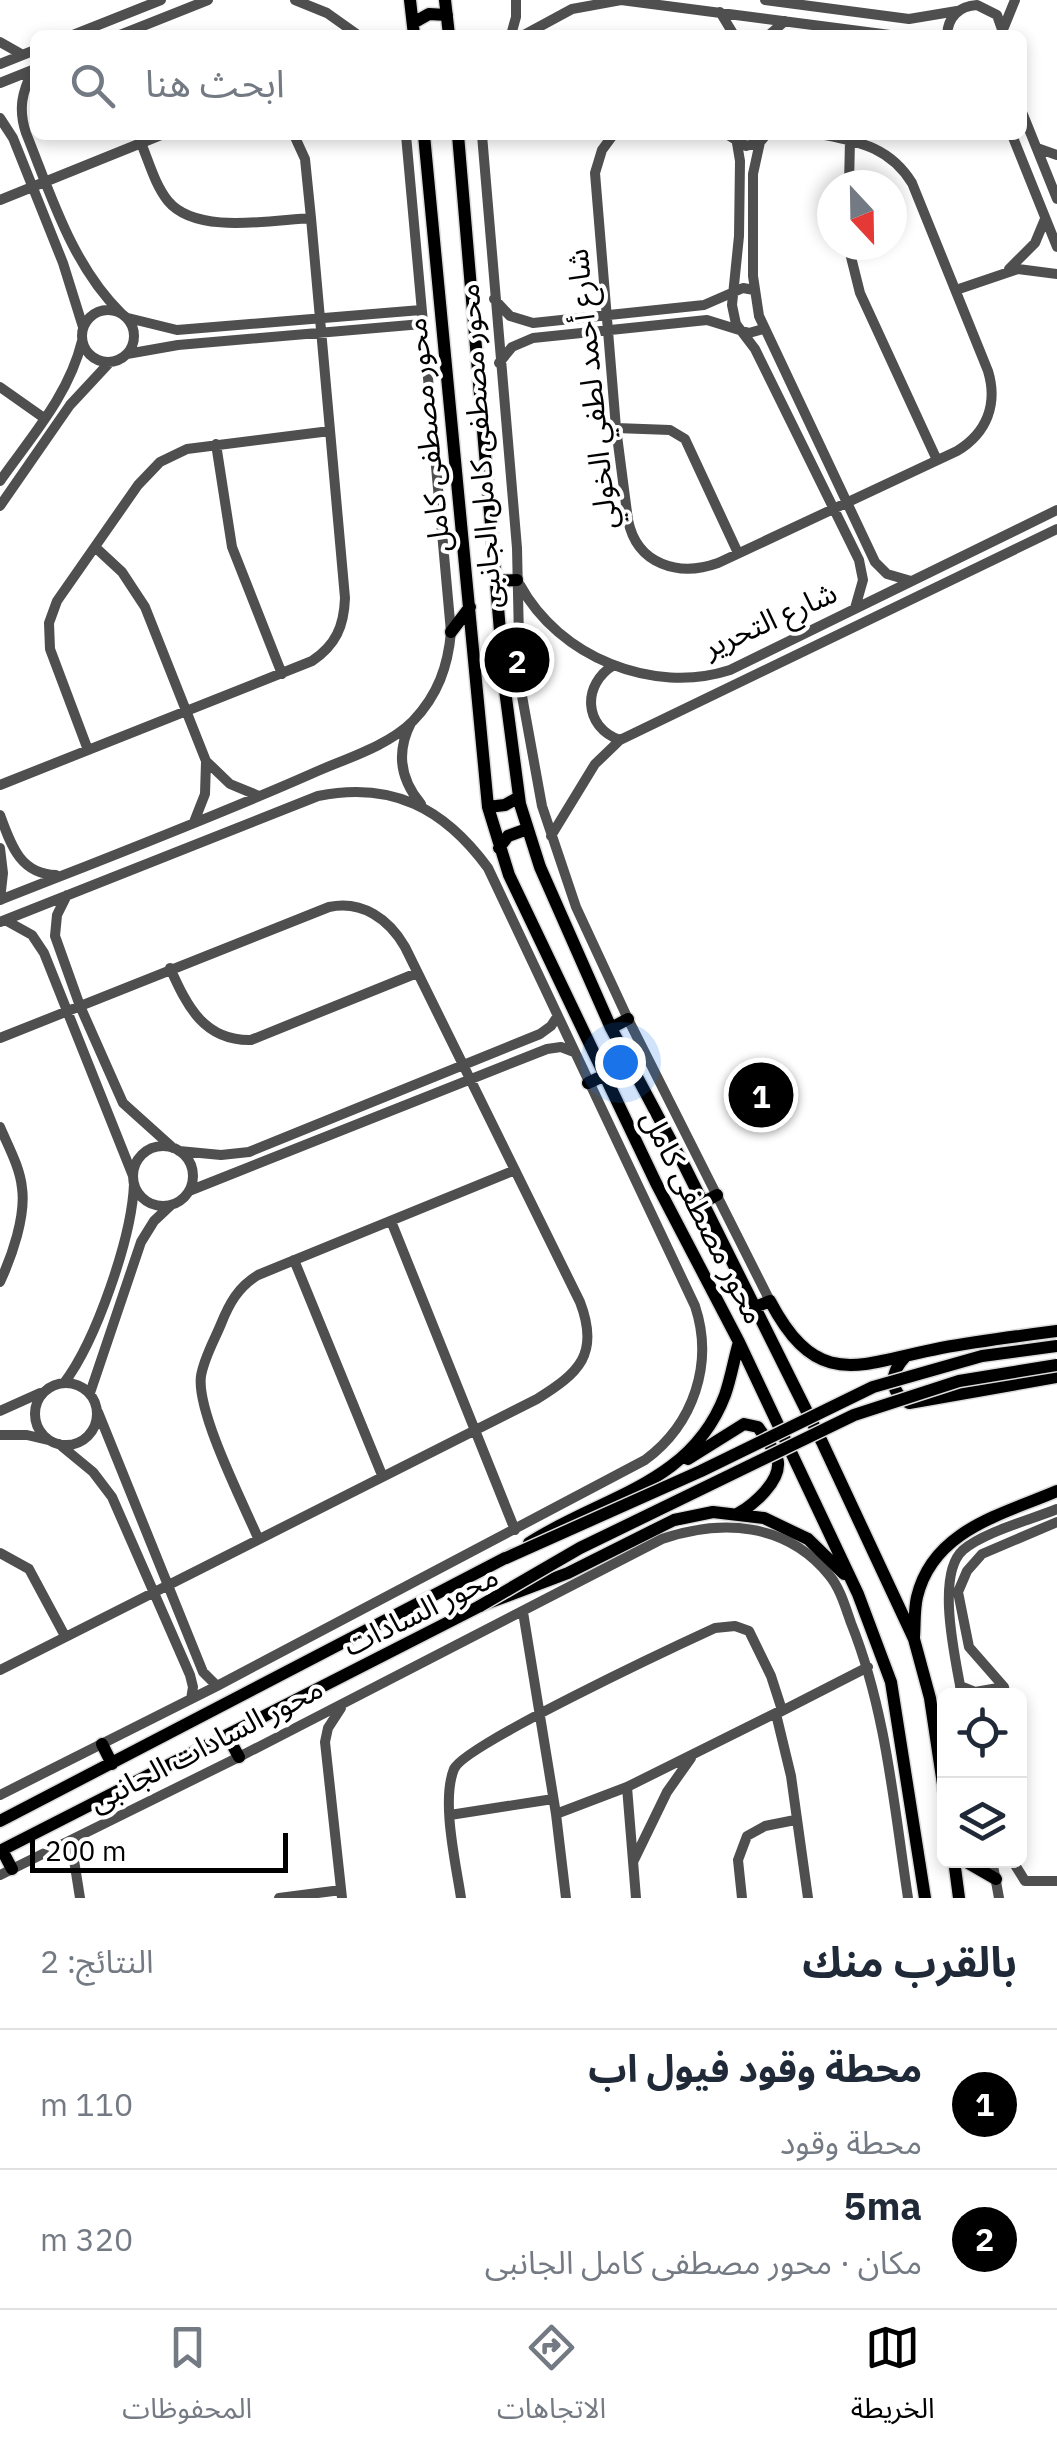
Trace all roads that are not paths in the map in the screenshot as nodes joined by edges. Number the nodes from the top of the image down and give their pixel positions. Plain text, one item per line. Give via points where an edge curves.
1 (161, 0) edge
2 (208, 0) edge
3 (296, 0) edge
4 (319, 0) edge
5 (410, 0) edge
6 (446, 0) edge
7 (516, 0) edge
8 (765, 0) edge
9 (1015, 0) edge
10 (150, 2) edge
11 (974, 3) edge
12 (958, 11) junction
13 (720, 12) junction
14 (327, 13) junction
15 (447, 15) junction
16 (785, 21) junction
17 (413, 29) edge
18 (84, 30) edge
19 (133, 30) edge
20 (351, 30) edge
21 (448, 30) edge
22 (512, 30) edge
23 (532, 30) edge
24 (731, 30) edge
25 (774, 30) edge
26 (852, 30) edge
27 (947, 30) edge
28 (1003, 30) edge
29 (1004, 30) edge
30 (0, 42) edge
31 (29, 53) edge
32 (0, 64) edge
33 (30, 72) edge
34 (30, 80) edge
35 (0, 83) edge
36 (0, 118) edge
37 (1027, 125) edge
38 (150, 140) edge
39 (296, 140) edge
40 (406, 140) edge
41 (424, 140) edge
42 (458, 140) edge
43 (482, 140) edge
44 (609, 140) edge
45 (733, 140) edge
46 (735, 140) edge
47 (761, 140) edge
48 (763, 140) edge
49 (850, 140) joint
50 (1014, 140) edge
51 (141, 144) junction
52 (1036, 148) junction
53 (1057, 155) edge
54 (849, 170) edge
55 (46, 182) junction
56 (32, 188) junction
57 (1057, 199) edge
58 (0, 200) edge
59 (312, 218) junction
60 (1045, 218) junction
61 (1057, 248) edge
62 (852, 260) edge
63 (1005, 272) junction
64 (1057, 274) edge
65 (754, 290) junction
66 (956, 290) junction
67 (734, 293) junction
68 (494, 298) junction
69 (421, 310) junction
70 (124, 315) junction
71 (606, 316) junction
72 (320, 318) junction
73 (422, 324) junction
74 (83, 327) junction
75 (762, 328) junction
76 (608, 330) junction
77 (739, 330) junction
78 (322, 333) junction
79 (82, 340) junction
80 (127, 354) junction
81 (110, 362) junction
82 (499, 364) junction
83 (0, 387) edge
84 (44, 418) junction
85 (616, 428) junction
86 (330, 432) junction
87 (216, 444) junction
88 (937, 460) junction
89 (0, 481) edge
90 (846, 502) junction
91 (0, 506) edge
92 (833, 509) junction
93 (1057, 510) edge
94 (1057, 529) edge
95 (95, 547) junction
96 (738, 554) junction
97 (518, 580) junction
98 (495, 581) junction
99 (912, 581) junction
100 (470, 607) junction
101 (854, 610) junction
102 (451, 632) junction
103 (614, 665) junction
104 (282, 674) junction
105 (186, 711) junction
106 (412, 722) junction
107 (620, 740) junction
108 (88, 750) junction
109 (206, 761) junction
110 (0, 786) edge
111 (260, 796) junction
112 (519, 797) junction
113 (488, 807) junction
114 (429, 810) junction
115 (0, 815) edge
116 (193, 823) junction
117 (527, 830) junction
118 (550, 836) junction
119 (134, 847) junction
120 (0, 848) edge
121 (499, 848) junction
122 (141, 864) junction
123 (62, 876) junction
124 (67, 895) junction
125 (0, 900) edge
126 (2, 921) edge
127 (170, 968) junction
128 (418, 973) junction
129 (80, 1006) junction
130 (68, 1010) junction
131 (557, 1017) junction
132 (628, 1020) junction
133 (610, 1028) junction
134 (0, 1038) edge
135 (574, 1052) junction
136 (465, 1066) junction
137 (604, 1076) junction
138 (472, 1080) junction
139 (588, 1083) junction
140 (0, 1127) edge
141 (176, 1150) junction
142 (515, 1170) junction
143 (134, 1180) junction
144 (189, 1190) junction
145 (718, 1195) junction
146 (702, 1202) junction
147 (171, 1205) junction
148 (392, 1221) junction
149 (294, 1260) junction
150 (0, 1282) edge
151 (770, 1301) junction
152 (755, 1307) junction
153 (1057, 1331) edge
154 (739, 1342) junction
155 (1057, 1346) edge
156 (907, 1355) junction
157 (1057, 1365) edge
158 (1057, 1377) edge
159 (64, 1383) junction
160 (90, 1393) junction
161 (40, 1394) junction
162 (0, 1412) edge
163 (98, 1412) junction
164 (473, 1430) junction
165 (0, 1434) edge
166 (54, 1442) junction
167 (679, 1462) junction
168 (382, 1475) junction
169 (1057, 1491) edge
170 (1057, 1509) edge
171 (739, 1513) junction
172 (1057, 1522) edge
173 (514, 1530) junction
174 (258, 1538) junction
175 (0, 1553) edge
176 (506, 1558) junction
177 (168, 1587) junction
178 (154, 1593) junction
179 (858, 1594) junction
180 (480, 1606) junction
181 (523, 1612) junction
182 (65, 1636) junction
183 (914, 1639) junction
184 (868, 1666) junction
185 (0, 1670) edge
186 (217, 1686) junction
187 (961, 1688) edge
188 (1002, 1688) edge
189 (191, 1699) junction
190 (344, 1703) junction
191 (779, 1712) junction
192 (539, 1715) junction
193 (228, 1735) junction
194 (102, 1744) junction
195 (694, 1755) junction
196 (239, 1757) junction
197 (112, 1764) junction
198 (942, 1778) edge
199 (627, 1788) junction
200 (0, 1795) edge
201 (553, 1799) junction
202 (556, 1814) junction
203 (450, 1815) junction
204 (795, 1820) junction
205 (0, 1821) edge
206 (71, 1841) junction
207 (1, 1850) edge
208 (633, 1862) junction
209 (955, 1868) edge
210 (977, 1868) edge
211 (994, 1868) edge
212 (1017, 1868) edge
213 (6, 1872) edge
214 (996, 1879) junction
215 (1056, 1882) edge
216 (342, 1894) edge
217 (80, 1898) edge
218 (279, 1898) edge
219 (461, 1898) edge
220 (566, 1898) edge
221 (636, 1898) edge
222 (742, 1898) edge
223 (808, 1898) edge
224 (908, 1898) edge
225 (925, 1898) edge
226 (959, 1898) edge
227 (999, 1898) edge

1 - 10 street
2 - 19 street
3 - 14 street
4 - 14 street
5 - 17 main road
6 - 15 main road
7 - 22 street
8 - 12 street via 909,19
9 - 29 street
10 - 18 street
11 - 12 street
11 - 28 street via 991,10
12 - 27 street
13 - 16 street
13 - 23 street via 604,2
13 - 24 street
14 - 20 street
15 - 17 main road via 428,14
15 - 21 main road
16 - 25 street
16 - 26 street
30 - 31 street
31 - 32 street
33 - 35 street
34 - 55 street via 21,117
36 - 56 street
37 - 52 street
38 - 51 street
39 - 59 street
40 - 69 street, محور مصطفى كامل الجانبى
41 - 100 main road, محور مصطفى كامل
42 - 98 main road, محور مصطفى كامل
43 - 68 street, محور مصطفى كامل الجانبى
44 - 71 street, شارع أحمد لطفي الخولي via 595,173
45 - 67 street via 740,160
46 - 47 street via 746,146
48 - 65 street via 753,174
49 - 54 street
49 - 66 street, شارع أحمد لطفي الخولي via 886,153 905,172
50 - 60 street
51 - 55 street
51 - 59 street via 168,201 190,218
52 - 53 street
52 - 57 street
55 - 56 street
55 - 70 street via 89,277
56 - 58 street
56 - 74 street
59 - 72 street
60 - 61 street
60 - 63 street via 1035,243
62 - 88 street via 860,293
63 - 64 street via 1032,268
63 - 66 street
65 - 67 street
65 - 75 street
66 - 88 street, شارع أحمد لطفي الخولي via 988,371 992,402 974,439
67 - 71 street via 704,305
67 - 77 street
68 - 71 street via 500,308 533,323
68 - 82 street, محور مصطفى كامل الجانبى
69 - 72 street
69 - 73 street, محور مصطفى كامل الجانبى
70 - 72 street via 177,330
70 - 74 street via 103,310
70 - 80 street via 134,332
71 - 76 street, شارع أحمد لطفي الخولي
72 - 78 street
73 - 78 street
73 - 102 street, محور مصطفى كامل الجانبى
74 - 79 street
75 - 77 street
75 - 90 street
76 - 77 street via 707,320
76 - 82 street via 522,341
76 - 85 street, شارع أحمد لطفي الخولي
77 - 92 street via 755,349
78 - 80 street
78 - 86 street
79 - 81 street via 89,354
79 - 84 street via 70,379
80 - 81 street
81 - 91 street via 70,405
82 - 97 street, محور مصطفى كامل الجانبى
83 - 84 street
84 - 89 street
85 - 96 street via 670,430 685,439
85 - 96 street, شارع أحمد لطفي الخولي via 630,533 645,554 692,571
86 - 87 street
86 - 104 street via 344,616 324,653
87 - 95 street via 160,462
87 - 104 street via 232,546
88 - 90 street, شارع أحمد لطفي الخولي
90 - 92 street, شارع أحمد لطفي الخولي
90 - 99 street via 881,568
92 - 96 street, شارع أحمد لطفي الخولي
92 - 101 street via 862,570
93 - 99 street, شارع التحرير
94 - 107 street, شارع التحرير
95 - 105 street via 138,594
95 - 108 street via 57,601 48,636
97 - 98 main road
97 - 103 street, شارع التحرير via 554,626
97 - 118 street, محور مصطفى كامل الجانبى via 524,716
98 - 112 main road, محور مصطفى كامل
99 - 101 street, شارع التحرير
100 - 102 main road
100 - 113 main road, محور مصطفى كامل
101 - 103 street, شارع التحرير via 718,674 663,679
102 - 106 street, محور مصطفى كامل الجانبى via 440,684
103 - 107 street via 594,683 590,700 598,726
104 - 105 street
105 - 108 street
105 - 109 street
106 - 111 street
106 - 114 street via 402,745 402,770
107 - 118 street, شارع التحرير via 594,764
108 - 110 street
109 - 111 street via 230,784
109 - 116 street via 205,794
111 - 116 street
112 - 113 main road
112 - 117 main road, محور مصطفى كامل
113 - 121 main road, محور مصطفى كامل
114 - 122 street via 378,792 318,796
114 - 131 street via 458,831 494,881
115 - 123 street via 22,863 38,874
116 - 119 street
117 - 121 main road via 508,836
117 - 133 main road, محور مصطفى كامل
118 - 132 street, محور مصطفى كامل الجانبى
119 - 122 street
119 - 123 street
120 - 125 street
121 - 137 main road, محور مصطفى كامل
122 - 124 street
123 - 125 street
124 - 126 street
124 - 129 street via 54,936
126 - 130 street via 24,929 38,944
127 - 128 street via 348,904 388,924
127 - 128 street via 198,1021 240,1040
127 - 129 street
128 - 136 street
129 - 130 street
129 - 141 street via 123,1103
130 - 134 street
130 - 143 street
131 - 135 street
131 - 136 street via 540,1034
132 - 133 main road
132 - 145 street, محور مصطفى كامل الجانبى
133 - 146 main road, محور مصطفى كامل
135 - 138 street via 547,1049
135 - 139 street
136 - 138 street
136 - 141 street via 249,1152
137 - 139 main road
137 - 154 main road, محور مصطفى كامل
138 - 142 street
138 - 144 street
139 - 173 street, محور السادات الجانبى via 700,1322 704,1354 676,1432 645,1460
140 - 150 street via 23,1194
141 - 143 street via 150,1150 138,1160
141 - 144 street via 190,1164
142 - 148 street
142 - 164 street via 580,1302 587,1344 580,1366 564,1382
143 - 147 street via 148,1202
143 - 159 street via 128,1234 84,1355
144 - 147 street
145 - 146 main road
145 - 151 street, محور مصطفى كامل الجانبى
146 - 152 main road, محور مصطفى كامل
147 - 160 street via 141,1242
148 - 149 street
148 - 164 street
149 - 168 street
149 - 174 street via 252,1278 237,1293 201,1378 208,1419
151 - 152 main road
151 - 156 main road via 790,1336 822,1360 852,1367
152 - 183 main road, محور مصطفى كامل
153 - 156 main road
154 - 167 main road, محور السادات via 717,1413
154 - 179 main road, محور مصطفى كامل
155 - 176 main road, bridge via 982,1356 873,1387
156 - 158 main road via 893,1380 909,1403
157 - 180 main road, bridge via 959,1380 854,1415 580,1548
159 - 160 street
159 - 161 street
160 - 163 street
161 - 162 street
161 - 166 street via 35,1416 40,1432
163 - 166 street via 89,1436 74,1444
163 - 177 street
164 - 168 street
164 - 173 street
165 - 166 street
166 - 178 street via 107,1488
167 - 171 main road via 744,1424 758,1427 778,1468
167 - 176 main road, محور السادات
168 - 174 street
169 - 183 main road via 960,1532 943,1548 922,1584
170 - 187 street via 974,1543 953,1563 948,1582
171 - 179 main road, محور السادات via 798,1533 834,1562
171 - 180 main road, محور السادات via 674,1520 568,1573
172 - 188 street via 988,1549 961,1584 968,1647
173 - 186 street, محور السادات الجانبى
174 - 177 street
175 - 182 street via 36,1578
176 - 197 main road, محور السادات
177 - 178 street
177 - 186 street via 203,1672
178 - 182 street
178 - 189 street via 192,1681
179 - 225 main road, محور مصطفى كامل via 891,1682
180 - 193 main road, محور السادات
181 - 184 street, محور السادات الجانبى via 662,1539 696,1528 742,1526 794,1546 827,1572
181 - 190 street, محور السادات الجانبى
181 - 192 street
182 - 185 street
183 - 198 main road, محور مصطفى كامل
184 - 191 street
184 - 224 street
186 - 189 street, محور السادات الجانبى
189 - 194 street, محور السادات الجانبى
190 - 196 street, محور السادات الجانبى
190 - 216 street via 325,1742
191 - 192 street via 755,1640 743,1628 726,1626
191 - 195 street
191 - 204 street
192 - 201 street
192 - 203 street via 462,1758 452,1778
193 - 196 main road
193 - 207 main road, محور السادات
194 - 197 main road
194 - 200 street, محور السادات الجانبى
195 - 199 street
195 - 208 street via 667,1792
196 - 206 street, محور السادات الجانبى
197 - 205 main road, محور السادات
199 - 202 street
199 - 208 street
201 - 202 street
201 - 203 street
202 - 220 street
203 - 219 street
204 - 222 street via 747,1836 738,1860
204 - 223 street
206 - 213 street, محور السادات الجانبى
206 - 217 street
207 - 213 main road
208 - 221 street
209 - 226 main road
210 - 214 main road
211 - 214 street
212 - 215 street via 1024,1881
214 - 227 street
216 - 218 street

